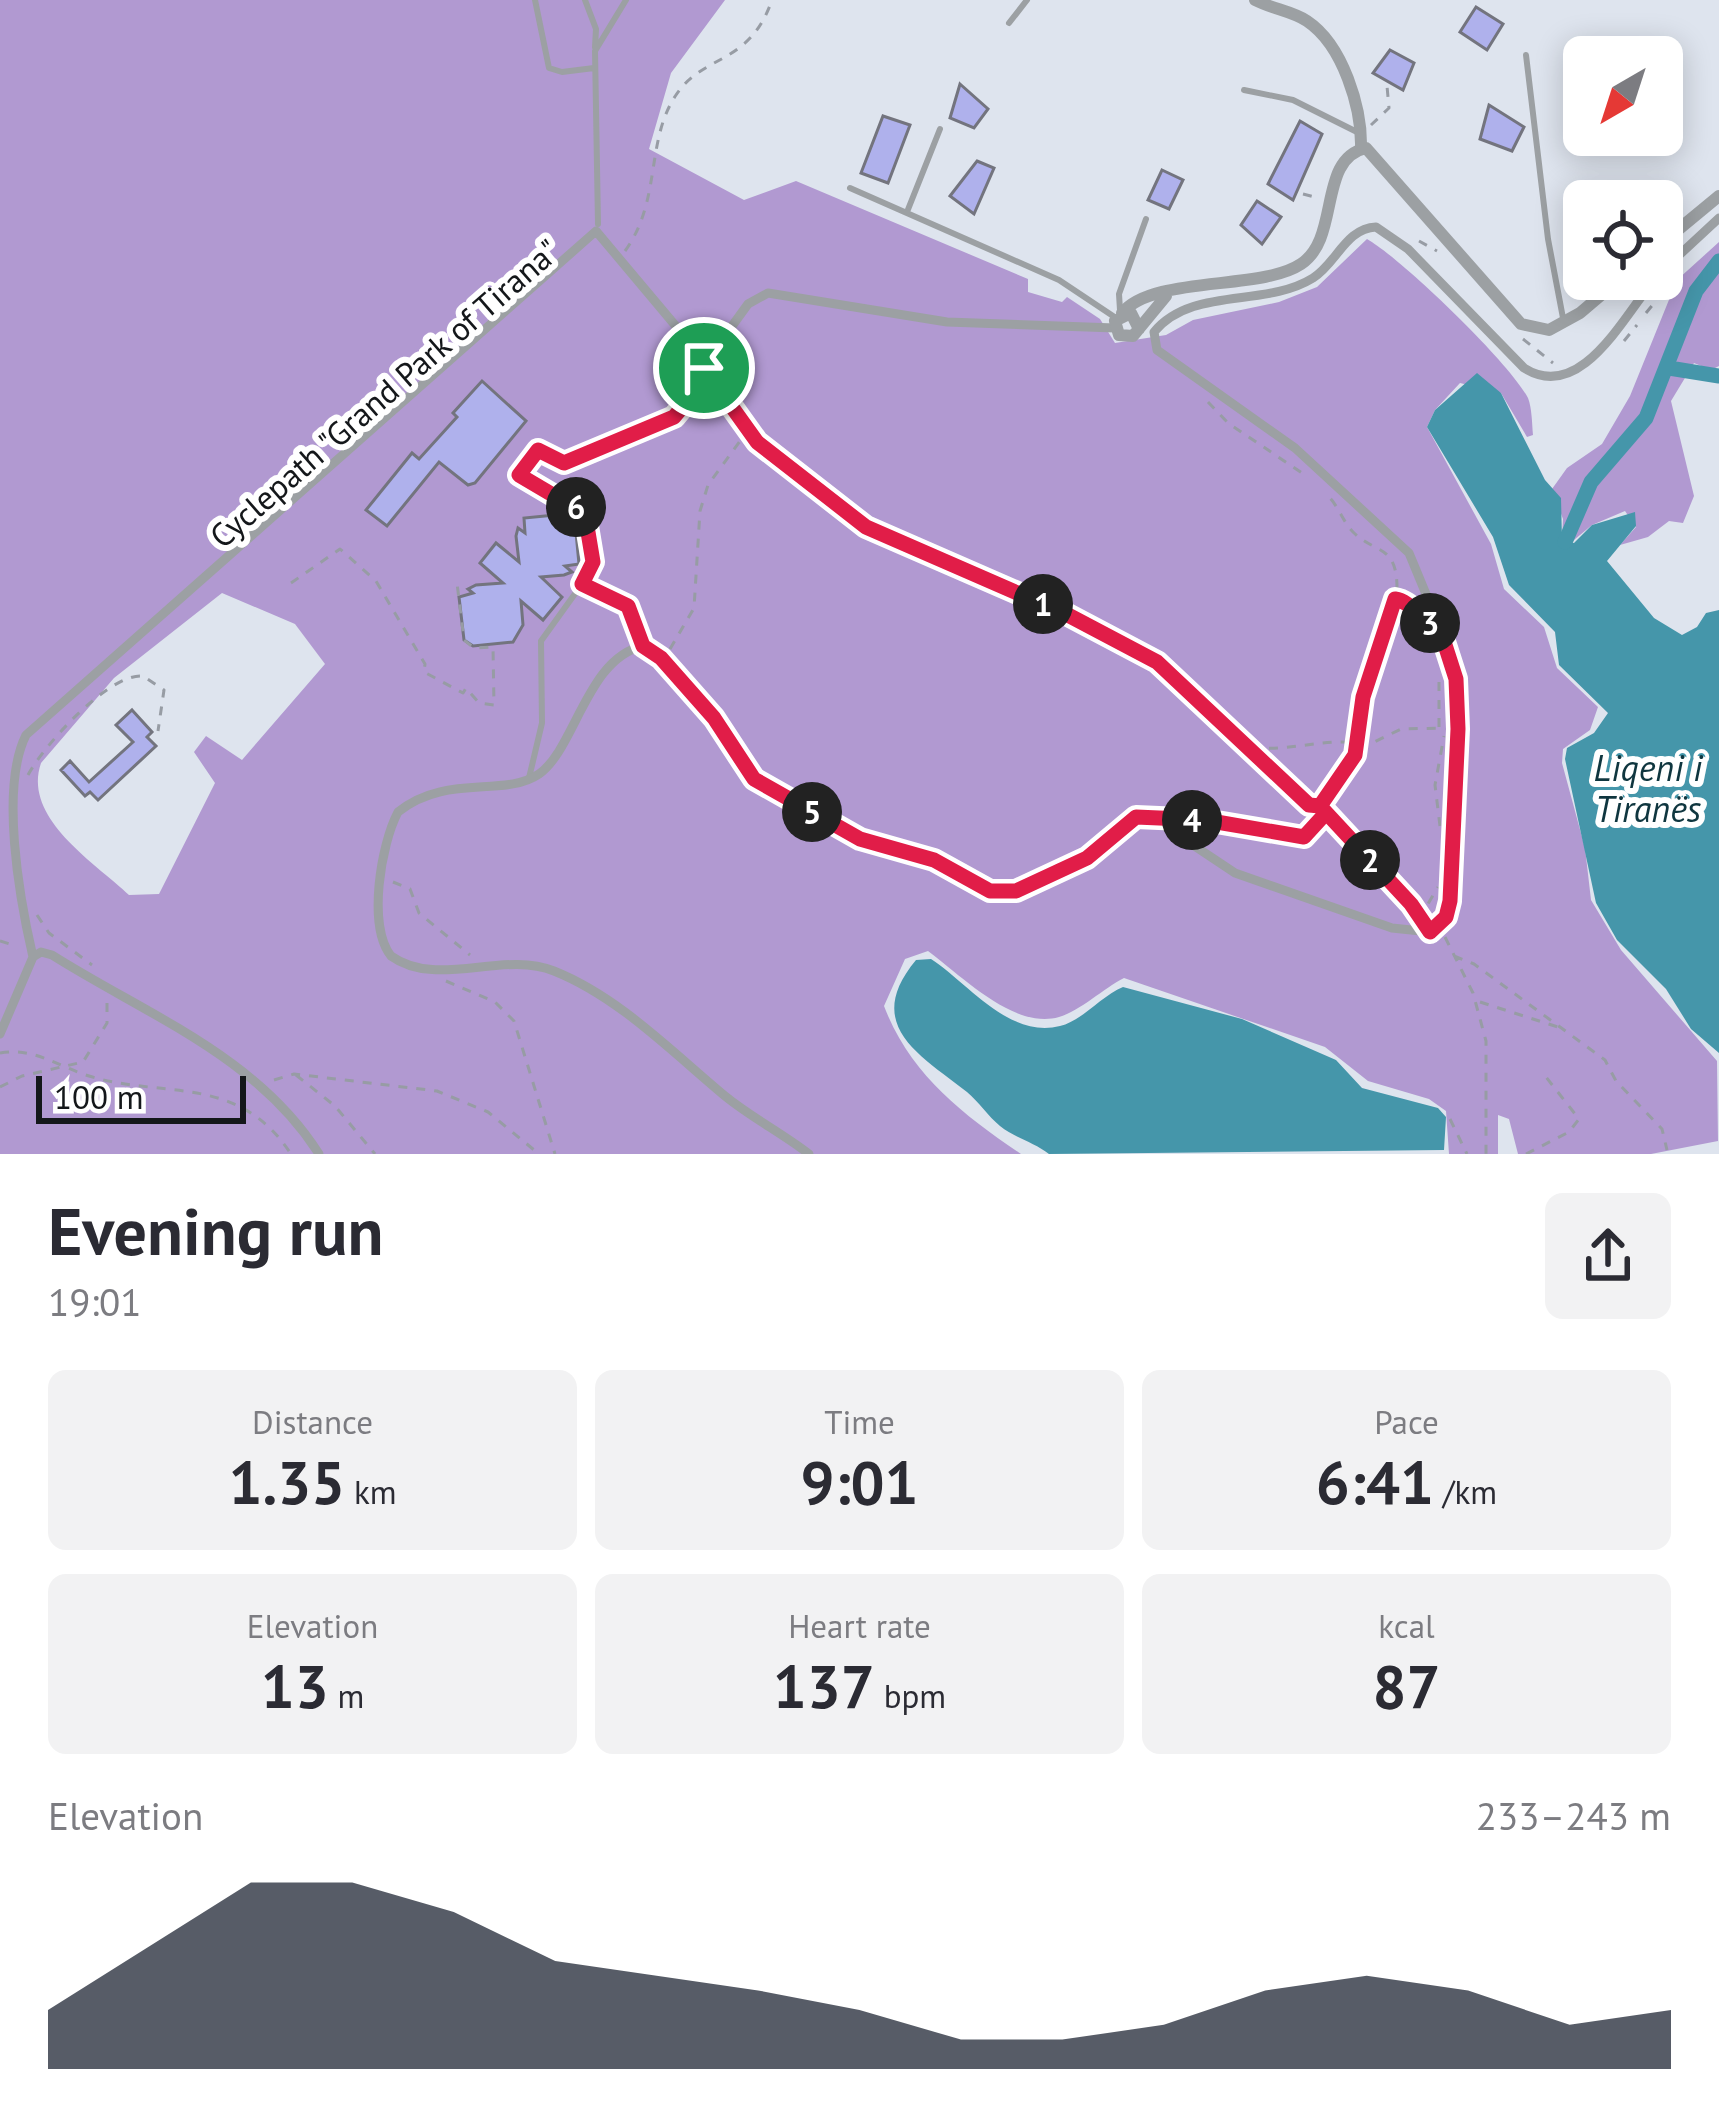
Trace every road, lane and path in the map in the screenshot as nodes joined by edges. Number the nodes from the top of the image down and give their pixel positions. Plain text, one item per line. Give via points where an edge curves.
1 (535, 0) edge
2 (585, 0) edge
3 (626, 0) edge
4 (772, 0) edge
5 (1028, 0) edge
6 (1255, 0) edge
7 (1009, 23) dead end
8 (595, 51) junction
9 (1526, 55) dead end
10 (594, 68) junction
11 (1387, 86) dead end
12 (1244, 90) dead end
13 (940, 129) dead end
14 (1364, 136) junction
15 (850, 188) dead end
16 (1719, 196) edge
17 (907, 212) junction
18 (1719, 218) edge
19 (1146, 219) dead end
20 (1683, 226) edge
21 (597, 228) junction
22 (1416, 240) dead end
23 (1683, 252) edge
24 (1448, 256) dead end
25 (620, 257) junction
26 (1167, 296) junction
27 (1593, 300) edge
28 (1637, 300) edge
29 (1657, 300) edge
30 (1119, 318) junction
31 (1564, 322) junction
32 (1139, 328) junction
33 (1515, 332) dead end
34 (1619, 346) dead end
35 (705, 365) junction
36 (1575, 371) junction
37 (1201, 394) dead end
38 (749, 428) junction
39 (1316, 484) dead end
40 (1325, 492) dead end
41 (291, 583) dead end
42 (457, 583) dead end
43 (582, 584) junction
44 (1395, 599) junction
45 (1430, 630) dead end
46 (643, 646) junction
47 (670, 668) junction
48 (1440, 668) dead end
49 (1442, 728) junction
50 (1458, 729) junction
51 (158, 731) dead end
52 (1357, 742) junction
53 (1249, 747) junction
54 (529, 778) junction
55 (26, 782) dead end
56 (1320, 806) junction
57 (1325, 814) junction
58 (1165, 822) junction
59 (1442, 835) dead end
60 (383, 878) junction
61 (1443, 880) dead end
62 (34, 910) dead end
63 (1419, 919) junction
64 (1440, 924) junction
65 (1430, 932) junction
66 (0, 940) edge
67 (30, 944) junction
68 (1454, 956) junction
69 (33, 957) junction
70 (478, 967) junction
71 (428, 968) junction
72 (103, 987) junction
73 (1477, 1003) junction
74 (1568, 1032) junction
75 (0, 1034) edge
76 (0, 1053) edge
77 (70, 1067) junction
78 (294, 1074) junction
79 (1546, 1077) dead end
80 (260, 1083) junction
81 (0, 1087) edge
82 (1450, 1118) dead end
83 (1667, 1150) dead end
84 (291, 1154) edge
85 (319, 1154) edge
86 (375, 1154) edge
87 (539, 1154) edge
88 (555, 1154) edge
89 (809, 1154) edge
90 (1467, 1154) edge
91 (1486, 1154) edge
92 (1526, 1154) edge

1 - 10 lane via 549,68
2 - 8 lane
3 - 8 lane
4 - 25 path via 742,51 673,99 650,210
5 - 7 lane
6 - 14 street via 1311,23 1354,86
8 - 10 lane
9 - 31 lane
10 - 21 lane
11 - 14 path via 1389,108
12 - 14 lane via 1294,100
13 - 17 lane
14 - 26 street via 1341,164 1322,238 1298,266
14 - 31 street via 1514,318 1549,330
15 - 17 lane
16 - 20 street
17 - 30 lane via 1059,280
18 - 23 street
19 - 30 lane via 1119,294
21 - 25 street
21 - 67 street via 26,735 10,762 6,796
22 - 24 path
25 - 35 street
26 - 30 street via 1138,301
26 - 32 street
27 - 31 street
28 - 36 street
29 - 34 path
30 - 32 street via 1135,315
30 - 32 street via 1128,338
30 - 35 street via 947,322 768,293 748,304
33 - 36 path
35 - 38 path
35 - 43 lane via 686,407 662,424 564,463 538,450 521,466 519,475 585,514 593,562
36 - 50 street via 1548,379 1524,368 1408,249 1376,227 1355,233 1305,282 1183,310 1154,332 1157,350 1294,448 1409,553 1456,679
37 - 39 path
38 - 47 path via 707,485 694,608 676,633
38 - 53 path via 873,531 1157,662
40 - 44 path via 1354,533 1395,567
41 - 42 path via 340,549 376,580 424,672 494,705 493,647 464,640
43 - 46 lane via 628,606
43 - 54 lane via 541,641 542,723
44 - 45 path
44 - 52 path
46 - 47 street
46 - 54 street via 629,650 583,701 548,765
47 - 58 street via 762,787 860,839 934,860 990,891 1016,891 1070,868 1136,817
48 - 49 path
49 - 50 path
49 - 52 path
49 - 59 path via 1435,785
50 - 64 street via 1450,901
51 - 55 path via 164,690 143,676 118,679 42,754
52 - 53 path via 1281,752
52 - 56 path
53 - 56 path via 1309,805
54 - 60 street via 465,784 408,804 392,822
56 - 57 path
57 - 58 path via 1304,837 1292,838 1205,820
57 - 63 path
58 - 65 street via 1235,873 1392,928
60 - 70 path via 410,890 419,913
60 - 71 street via 383,947 400,962
61 - 63 path
62 - 72 path via 99,973
63 - 65 path
64 - 65 street
64 - 68 path
66 - 67 path
67 - 69 street
68 - 73 path
68 - 74 path
69 - 72 street via 52,955
69 - 75 street
70 - 71 street
70 - 89 street via 531,964 558,972 638,1022
71 - 88 path via 514,1022
72 - 77 path via 107,1023 91,1053
72 - 80 street
73 - 74 path
73 - 91 path via 1486,1041
74 - 83 path via 1605,1060 1658,1123
76 - 77 path via 30,1052
77 - 81 path
77 - 84 path via 220,1097 261,1121
78 - 80 path
78 - 86 path via 335,1106
78 - 87 path via 437,1091 488,1112
79 - 92 path via 1579,1119
80 - 85 street
82 - 90 path

